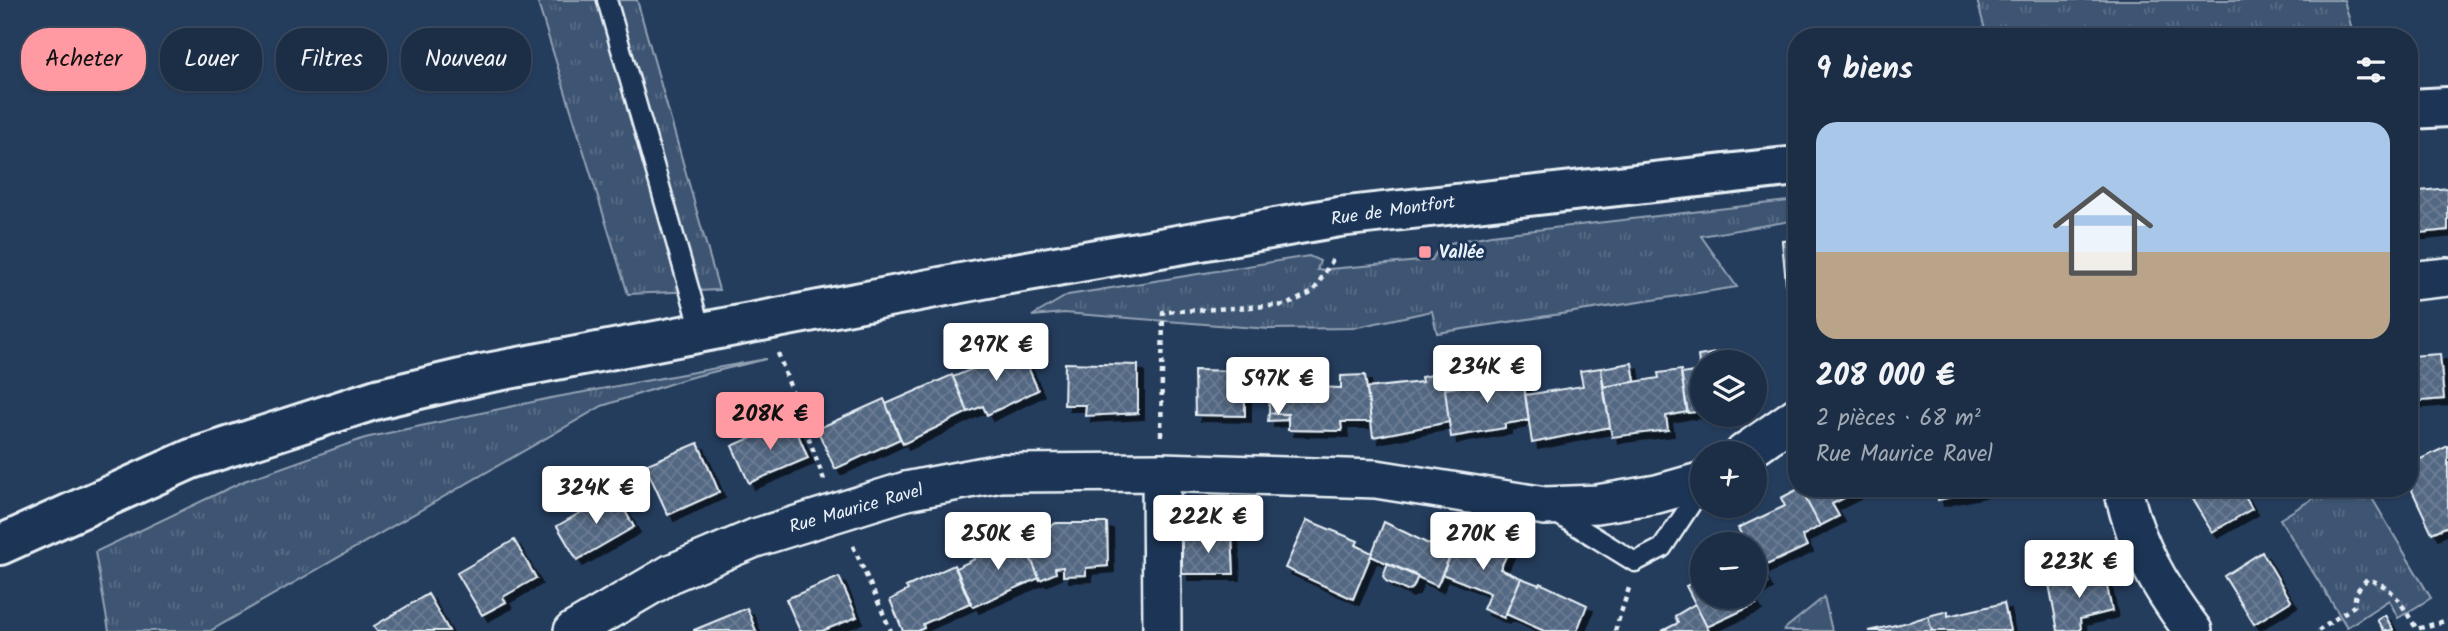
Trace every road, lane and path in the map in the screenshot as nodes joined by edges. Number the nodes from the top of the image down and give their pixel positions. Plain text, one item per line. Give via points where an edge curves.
1 (607, 0) edge
2 (2448, 107) edge
3 (2418, 109) edge
4 (1788, 167) edge
5 (1348, 253) dead end
6 (2448, 277) edge
7 (2418, 280) edge
8 (702, 334) junction
9 (782, 362) dead end
10 (1788, 422) edge
11 (1761, 441) edge
12 (1161, 472) junction
13 (1690, 486) edge
14 (2125, 497) edge
15 (1690, 504) edge
16 (1545, 506) junction
17 (836, 512) junction
18 (0, 545) edge
19 (1635, 562) junction
20 (2448, 620) edge
21 (573, 631) edge
22 (891, 631) edge
23 (1162, 631) edge
24 (1615, 631) edge
25 (2193, 631) edge
26 (2318, 631) edge

1 - 8 lane
2 - 3 main road
4 - 8 main road, Rue de Montfort via 1339,217
5 - 12 path via 1335,255 1313,292 1286,305 1163,312
6 - 7 street
8 - 18 main road, Rue de Montfort via 482,374 377,400 191,459
9 - 17 path
10 - 11 street
12 - 16 street, Rue Maurice Ravel via 1376,479
12 - 17 street, Rue Maurice Ravel via 1000,473 906,491
12 - 23 street
13 - 16 street, Rue Maurice Ravel via 1597,504
14 - 25 street via 2159,586
15 - 19 lane via 1662,548
16 - 19 lane
17 - 21 street, Rue Maurice Ravel via 755,538 672,573
17 - 22 path
19 - 24 path
20 - 26 path via 2417,629 2397,596 2384,584 2367,579 2356,592 2354,606

